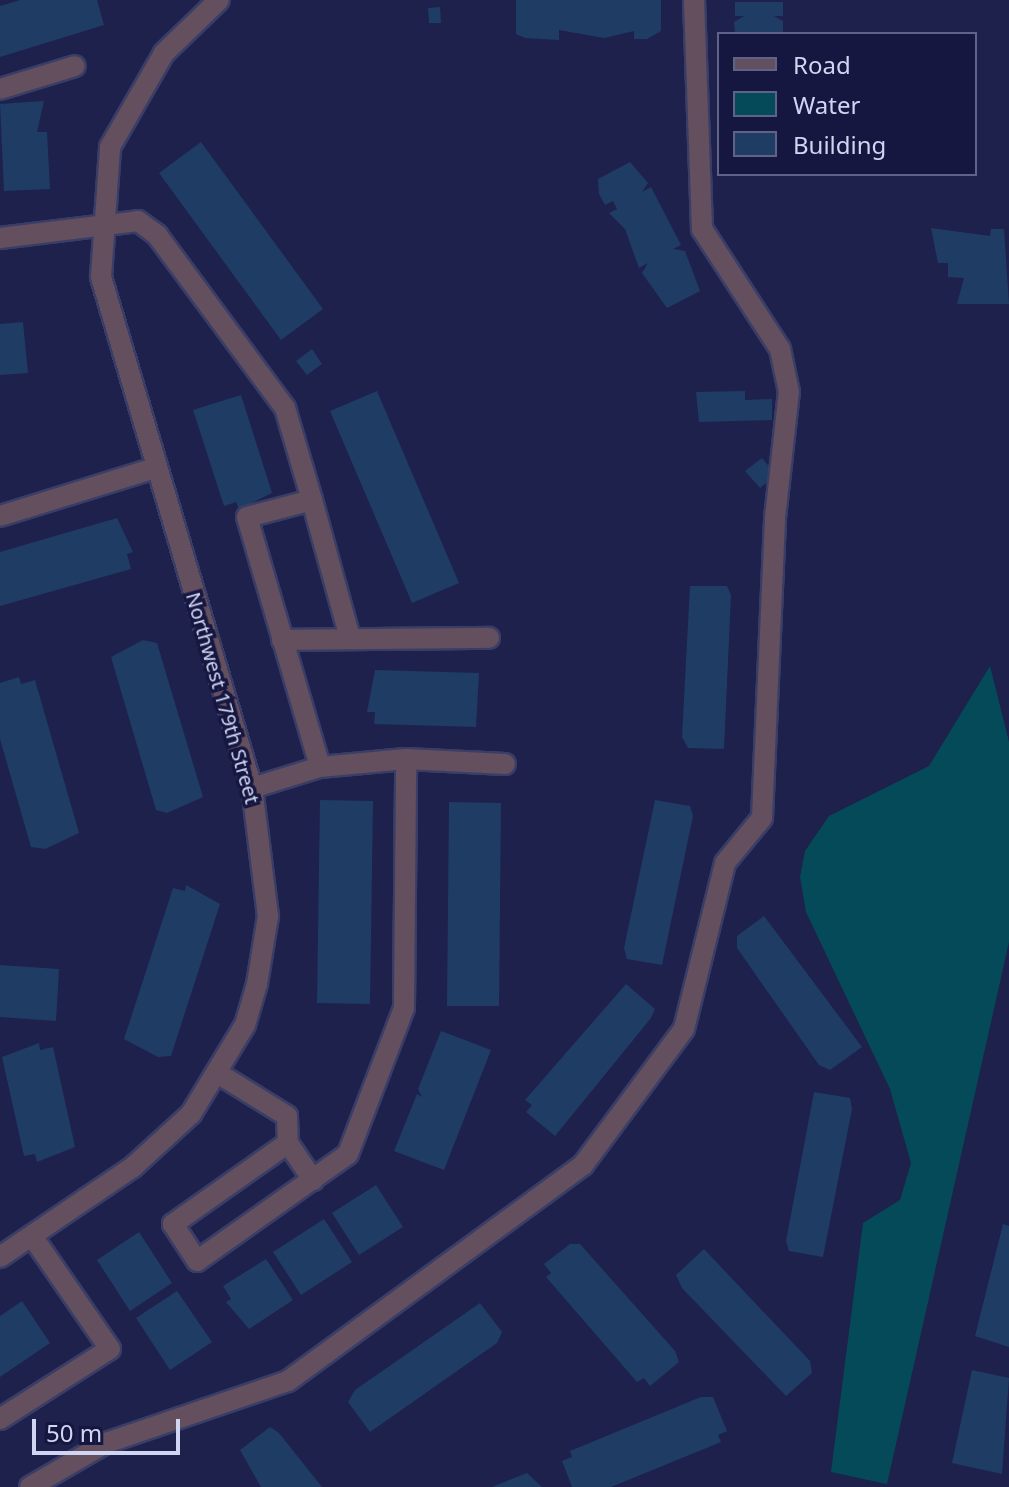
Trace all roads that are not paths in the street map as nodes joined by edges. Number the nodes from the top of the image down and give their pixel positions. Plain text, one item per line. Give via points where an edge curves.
1 (219, 0) edge
2 (694, 0) edge
3 (75, 66) dead end
4 (0, 89) edge
5 (100, 222) junction
6 (0, 238) edge
7 (155, 468) junction
8 (312, 500) junction
9 (0, 516) edge
10 (350, 638) junction
11 (489, 638) dead end
12 (282, 640) junction
13 (406, 759) junction
14 (505, 764) dead end
15 (320, 767) junction
16 (252, 788) junction
17 (219, 1074) junction
18 (288, 1143) junction
19 (313, 1180) junction
20 (32, 1236) junction
21 (0, 1257) edge
22 (0, 1419) edge
23 (30, 1487) edge

1 - 5 street, Northwest 179th Street via 164,53 110,147
2 - 23 street via 702,229 780,349 789,392 775,518 762,818 725,863 684,1029 583,1165 288,1381 106,1443
3 - 4 street
5 - 6 street
5 - 7 street, Northwest 179th Street via 101,277
5 - 8 street via 138,221 157,235 285,408
7 - 9 street
7 - 16 street, Northwest 179th Street
8 - 10 street
8 - 12 street via 247,517
10 - 11 street
10 - 12 street
12 - 15 street
13 - 14 street
13 - 15 street
13 - 19 street via 404,1008 348,1154
15 - 16 street
16 - 17 street, Northwest 179th Street via 268,916 245,1025
17 - 18 street via 287,1116
17 - 20 street, Northwest 179th Street via 161,1144
18 - 19 street
18 - 19 street via 173,1224 197,1261
20 - 21 street, Northwest 179th Street
20 - 22 street via 110,1349

